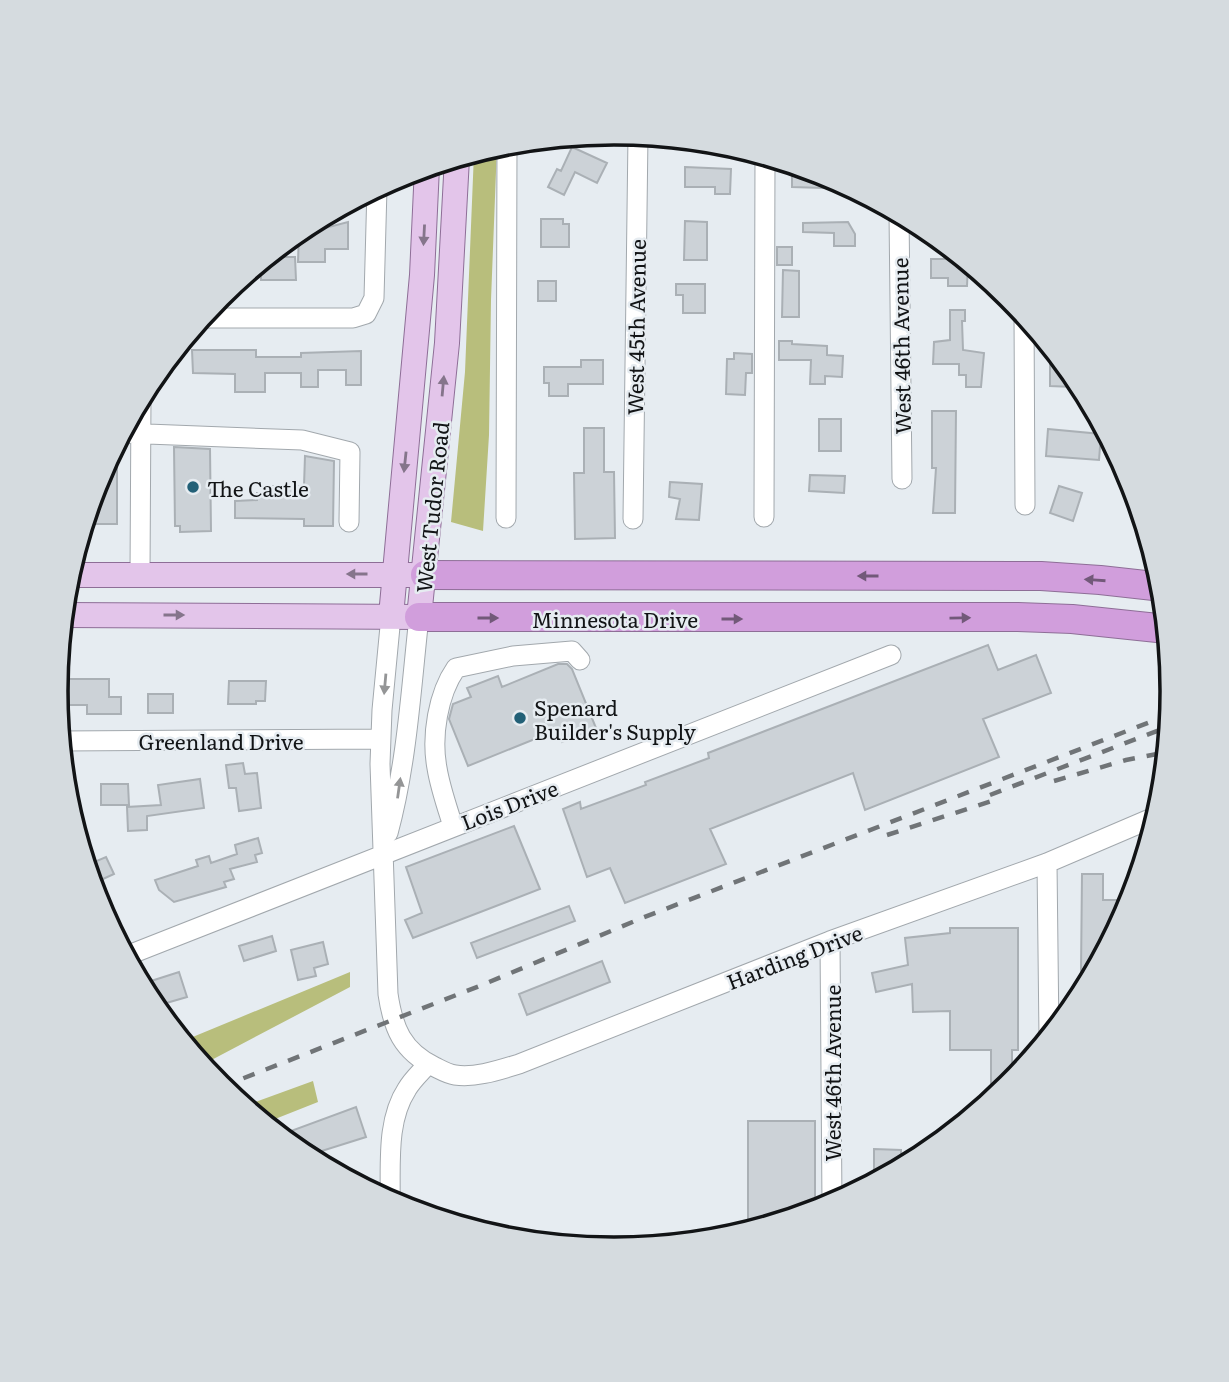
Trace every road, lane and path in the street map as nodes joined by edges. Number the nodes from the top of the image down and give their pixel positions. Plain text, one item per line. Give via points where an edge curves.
1 (638, 146) edge
2 (507, 155) edge
3 (765, 166) edge
4 (456, 168) edge
5 (426, 178) edge
6 (372, 201) edge
7 (899, 225) edge
8 (216, 318) edge
9 (1024, 330) edge
10 (133, 433) edge
11 (132, 435) edge
12 (902, 480) dead end
13 (1025, 505) dead end
14 (506, 517) dead end
15 (764, 517) dead end
16 (633, 519) dead end
17 (349, 522) dead end
18 (395, 574) junction
19 (81, 575) edge
20 (141, 575) junction
21 (425, 575) junction
22 (1150, 586) edge
23 (74, 615) edge
24 (391, 616) junction
25 (419, 617) junction
26 (1157, 628) edge
27 (891, 655) dead end
28 (580, 660) dead end
29 (380, 739) junction
30 (71, 741) edge
31 (1145, 821) edge
32 (453, 826) junction
33 (383, 854) junction
34 (1047, 863) junction
35 (830, 941) junction
36 (135, 953) edge
37 (1049, 1023) edge
38 (428, 1064) junction
39 (390, 1189) edge
40 (832, 1192) edge

1 - 16 street, West 45th Avenue
2 - 14 street
3 - 15 street
21 -> 4 main road, West Tudor Road via 448,329
5 -> 18 main road, West Tudor Road
6 - 8 street via 374,298 366,314 353,318
7 - 12 street, West 46th Avenue
9 - 13 street
10 - 17 street via 302,440 350,452
11 - 20 street
18 -> 20 main road, Minnesota Drive
18 - 21 main road, Minnesota Drive
18 - 24 main road, West Tudor Road
19 - 20 main road, Minnesota Drive
22 -> 21 highway, Minnesota Drive via 1041,576
21 - 25 main road, West Tudor Road
23 -> 24 main road, Minnesota Drive
24 - 25 main road, Minnesota Drive
24 -> 29 street, West Tudor Road
25 -> 26 highway, Minnesota Drive via 1018,617
33 -> 25 street, West Tudor Road via 397,801
27 - 32 street, Lois Drive
28 - 32 street via 572,651 513,656 456,668 436,716 436,766
29 - 30 street, Greenland Drive
29 - 33 street, West Tudor Road
31 - 34 street, Harding Drive
32 - 33 street, Lois Drive
33 - 36 street, Lois Drive
33 - 38 street, West Tudor Road via 392,1020 408,1051
34 - 35 street, Harding Drive
34 - 37 street
35 - 38 street, Harding Drive via 519,1064 482,1074 453,1075
35 - 40 street, West 46th Avenue
38 - 39 street via 406,1089 396,1114

